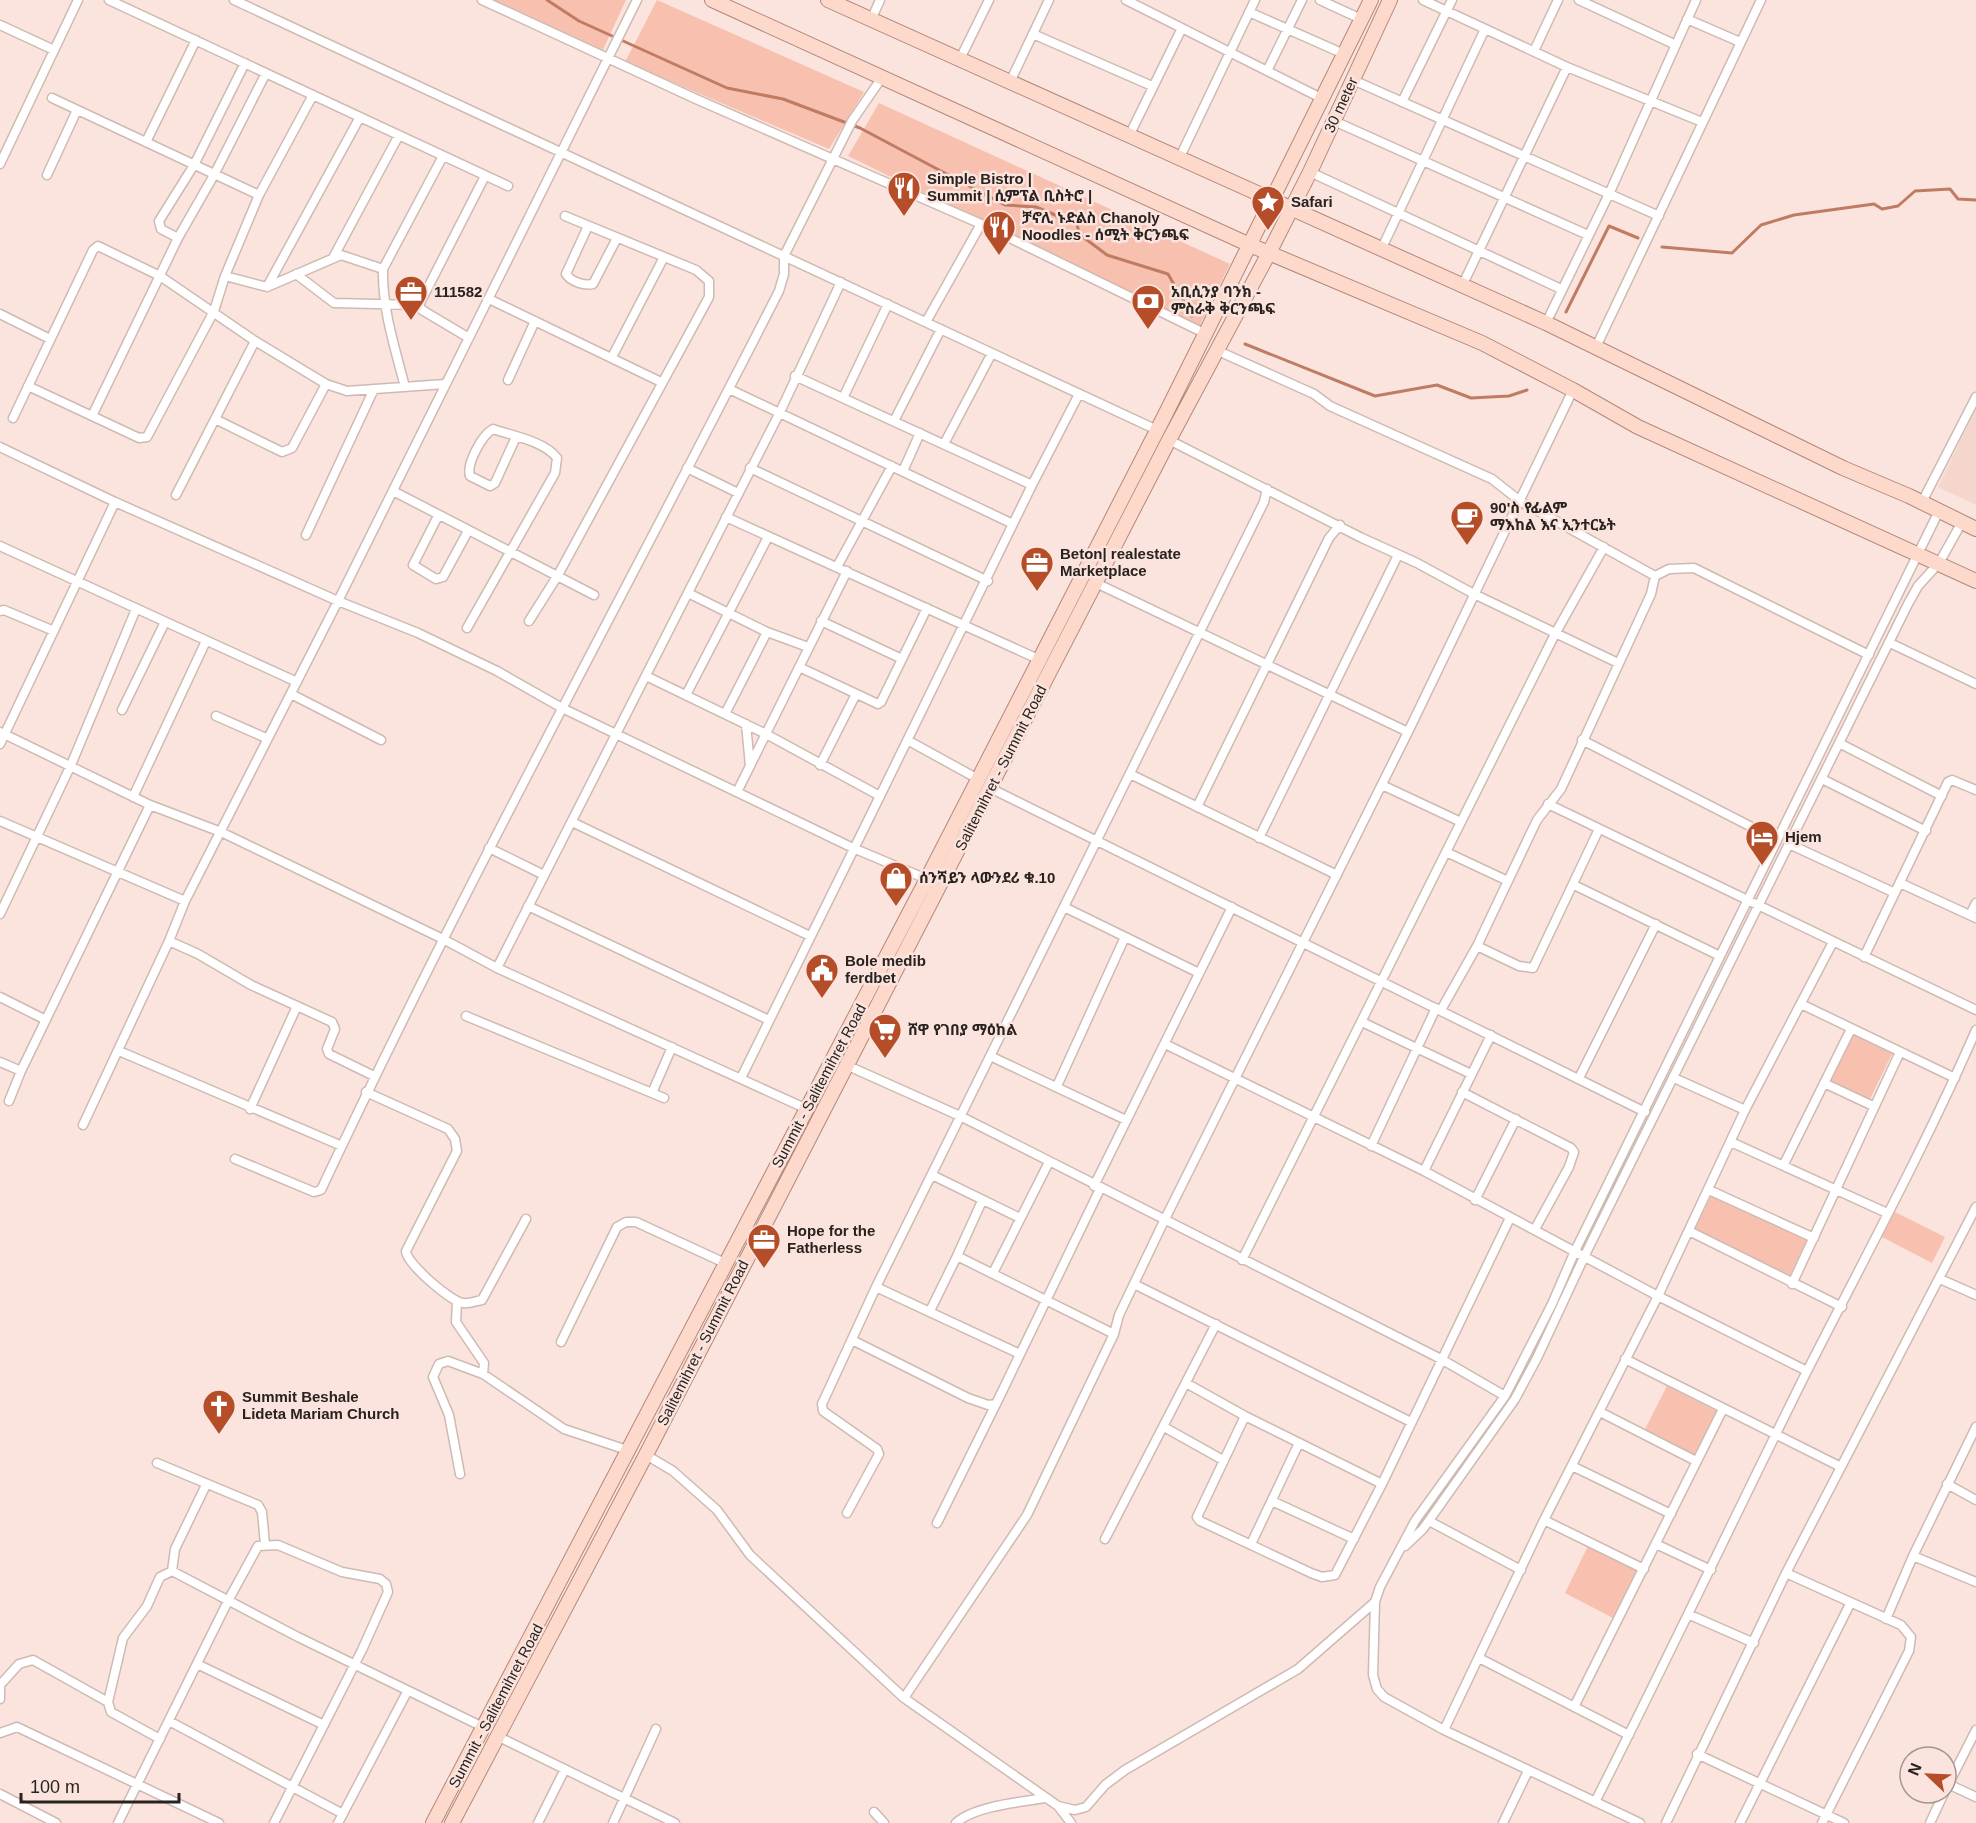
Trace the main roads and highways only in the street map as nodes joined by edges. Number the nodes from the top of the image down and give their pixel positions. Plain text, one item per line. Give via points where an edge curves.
1 (712, 0) edge
2 (828, 0) edge
3 (1371, 0) edge
4 (1389, 0) edge
5 (1272, 201) junction
6 (1290, 209) junction
7 (1250, 245) junction
8 (1269, 253) junction
9 (1165, 415) joint
10 (1976, 529) edge
11 (1976, 581) edge
12 (632, 1447) junction
13 (648, 1452) junction
14 (433, 1823) edge
15 (452, 1823) edge

1 - 7 main road
2 - 5 main road
3 - 5 main road, 30 meter
4 - 6 main road, 30 meter
5 - 6 main road
5 - 7 main road, 30 meter
6 - 8 main road
6 - 10 main road via 1546,323
7 - 8 main road
7 - 9 main road, 30 meter
8 - 11 main road via 1482,343 1638,427
8 - 13 main road, Salitemihret - Summit Road
9 - 12 main road, Summit - Salitemihret Road
12 - 13 main road
12 - 14 main road, Summit - Salitemihret Road
13 - 15 main road, Salitemihret - Summit Road

